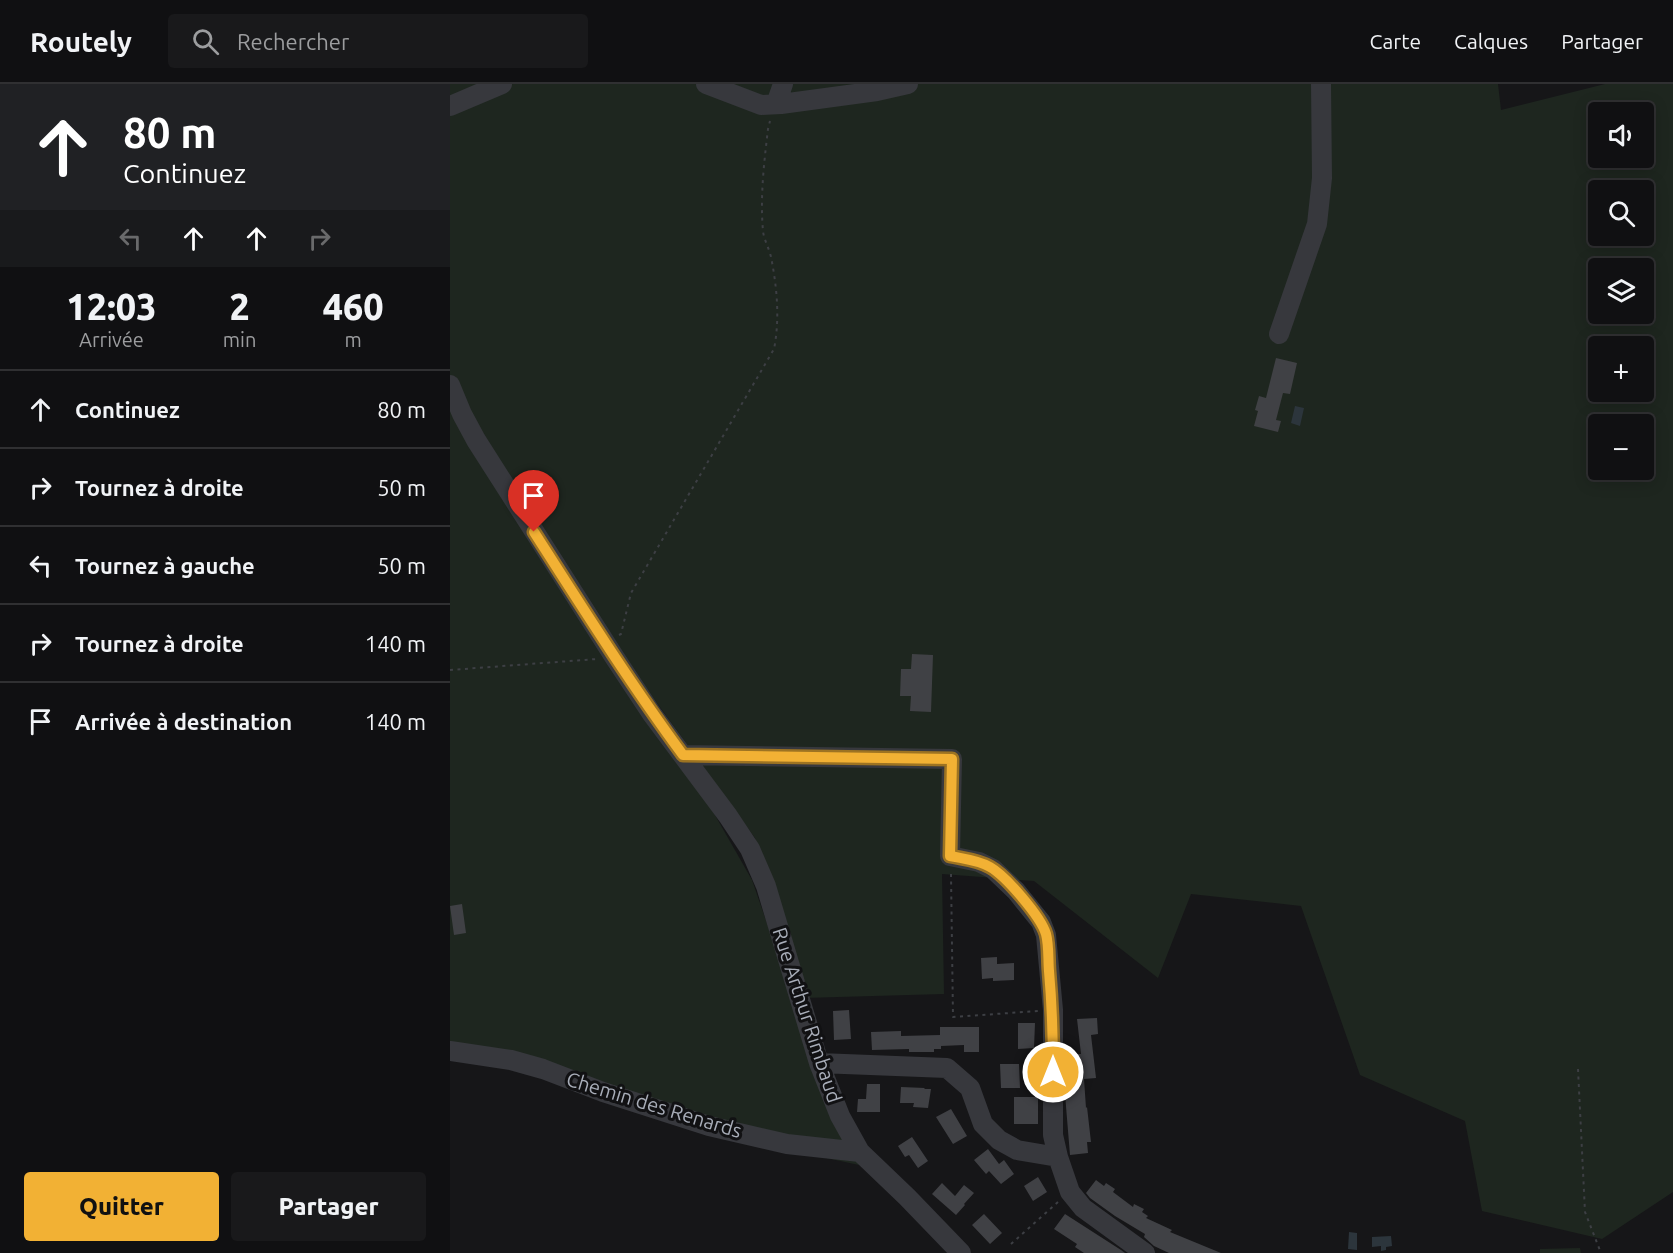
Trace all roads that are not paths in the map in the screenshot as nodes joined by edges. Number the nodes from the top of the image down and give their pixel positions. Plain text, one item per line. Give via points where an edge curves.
1 (502, 84) edge
2 (706, 84) edge
3 (783, 84) edge
4 (908, 84) edge
5 (1321, 84) edge
6 (776, 104) junction
7 (450, 106) edge
8 (1279, 334) dead end
9 (450, 385) edge
10 (456, 414) edge
11 (683, 755) junction
12 (450, 1051) edge
13 (819, 1063) junction
14 (860, 1152) junction
15 (1058, 1157) junction
16 (962, 1253) edge
17 (1145, 1253) edge

1 - 7 street
2 - 6 street via 761,105
3 - 6 street
4 - 6 street
5 - 8 street via 1322,178 1317,224
9 - 10 street, Rue Arthur Rimbaud
10 - 11 street, Rue Arthur Rimbaud via 652,714
11 - 13 street, Rue Arthur Rimbaud via 750,849 766,886
11 - 15 street via 952,759 950,856 993,869 1034,912 1046,935 1053,1010 1053,1135
12 - 14 street, Chemin des Renards via 543,1069 709,1126 787,1144
13 - 14 street, Rue Arthur Rimbaud via 840,1116
13 - 15 street via 947,1068 970,1088 983,1124 999,1140 1017,1150
14 - 16 street, Rue Arthur Rimbaud
15 - 17 street via 1070,1192 1083,1208

